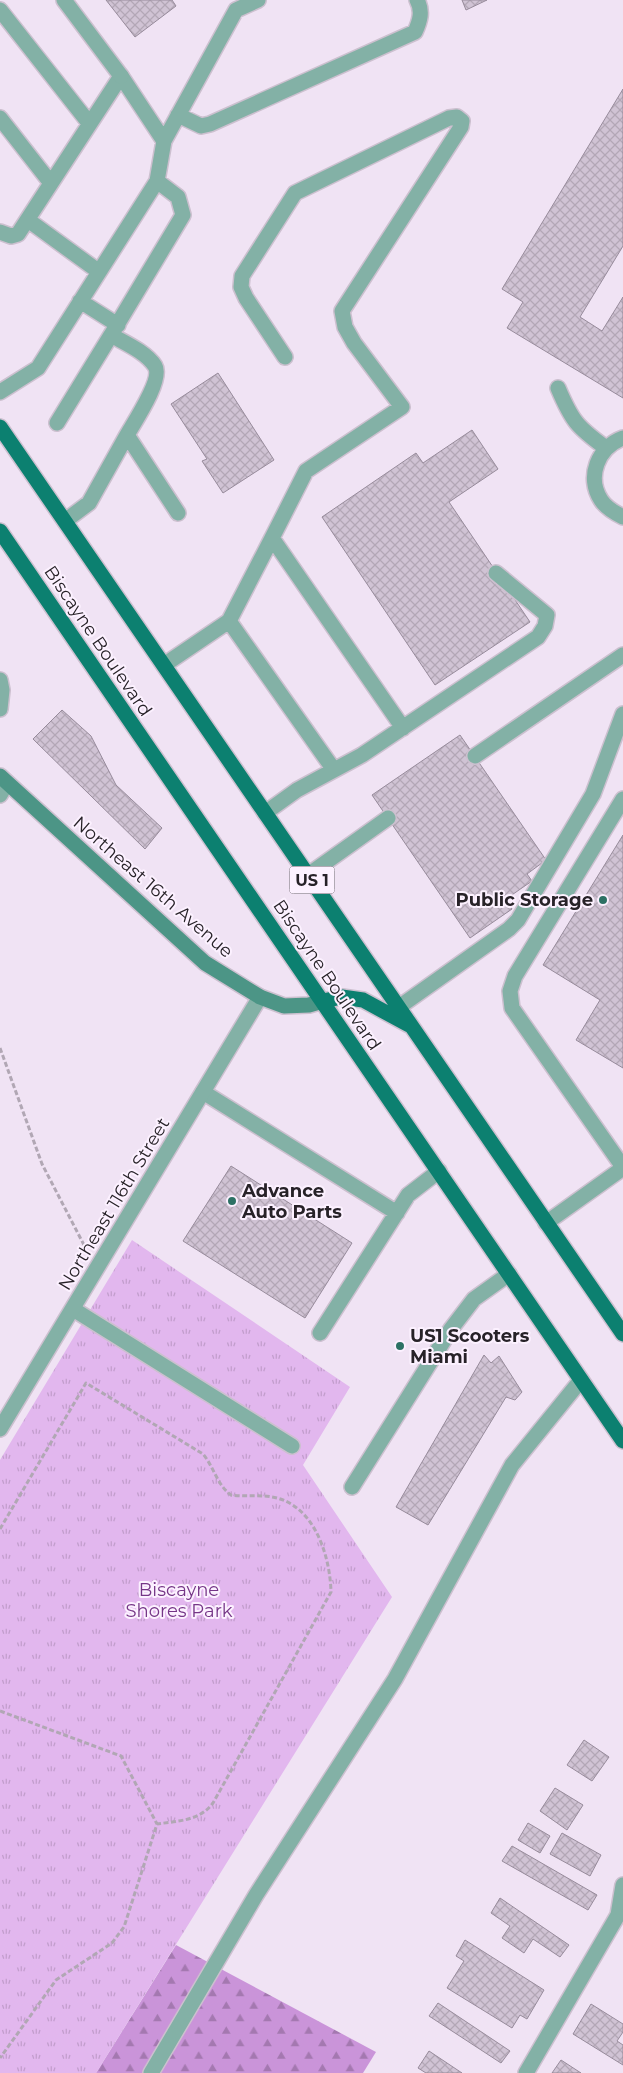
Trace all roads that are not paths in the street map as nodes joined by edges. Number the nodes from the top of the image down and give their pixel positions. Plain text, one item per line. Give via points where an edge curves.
1 (64, 0) edge
2 (258, 0) edge
3 (418, 0) edge
4 (0, 10) edge
5 (121, 76) junction
6 (178, 116) junction
7 (0, 118) edge
8 (90, 123) junction
9 (164, 141) junction
10 (156, 181) junction
11 (50, 182) junction
12 (28, 220) junction
13 (5, 234) edge
14 (98, 271) junction
15 (80, 301) junction
16 (115, 330) junction
17 (285, 357) dead end
18 (558, 388) dead end
19 (0, 392) edge
20 (57, 423) dead end
21 (0, 427) edge
22 (127, 435) junction
23 (623, 438) edge
24 (606, 448) junction
25 (178, 514) dead end
26 (623, 517) edge
27 (65, 521) junction
28 (0, 531) edge
29 (272, 538) junction
30 (496, 573) dead end
31 (229, 621) junction
32 (623, 655) edge
33 (164, 665) junction
34 (0, 680) edge
35 (0, 708) edge
36 (623, 714) edge
37 (403, 728) junction
38 (475, 756) dead end
39 (334, 770) junction
40 (2, 785) edge
41 (623, 799) edge
42 (265, 813) junction
43 (388, 818) dead end
44 (308, 875) junction
45 (260, 997) junction
46 (323, 1001) junction
47 (399, 1007) junction
48 (412, 1027) junction
49 (203, 1092) junction
50 (623, 1167) edge
51 (439, 1171) junction
52 (397, 1213) junction
53 (546, 1223) junction
54 (509, 1274) junction
55 (73, 1309) junction
56 (622, 1330) edge
57 (320, 1333) dead end
58 (582, 1380) junction
59 (0, 1429) edge
60 (623, 1441) edge
61 (292, 1446) dead end
62 (352, 1487) dead end
63 (623, 1884) edge
64 (527, 2072) edge
65 (151, 2073) edge

1 - 5 street
2 - 6 street via 236,10
3 - 6 street via 420,20 415,32 210,124 201,126
4 - 8 street
5 - 8 street
5 - 9 street
6 - 9 street
7 - 11 street
8 - 11 street
9 - 10 street
10 - 14 street
10 - 16 street via 178,197 183,215
11 - 12 street
12 - 13 street via 18,234
12 - 14 street
14 - 15 street
15 - 16 street
15 - 19 street via 38,368
16 - 20 street
16 - 22 street via 156,368 157,379
17 - 29 street via 241,287 242,276 295,193 457,117 462,121 461,127 342,312 349,335 402,407 306,470
18 - 24 street via 581,430
21 - 27 main road, US 1
22 - 25 street
22 - 27 street via 89,503
23 - 24 street
24 - 26 street via 594,473 596,488 606,506
27 - 33 main road, US 1
28 - 46 main road, Biscayne Boulevard
29 - 31 street
29 - 37 street
30 - 37 street via 547,615 545,626 538,637
31 - 33 street
31 - 39 street
32 - 38 street
33 - 42 main road, US 1
34 - 35 street
36 - 47 street via 593,794 518,920
37 - 39 street
39 - 42 street via 297,790
40 - 45 street, Northeast 16th Avenue via 205,963
41 - 50 street via 515,976 510,991 512,1008
42 - 44 main road, US 1
43 - 44 street
44 - 47 main road, US 1
45 - 46 street, Northeast 16th Avenue via 284,1006
45 - 49 street, Northeast 116th Street
46 - 48 main road via 342,997 363,1000
46 - 51 main road, Biscayne Boulevard
47 - 48 main road, US 1
48 - 53 main road, US 1
49 - 52 street
49 - 55 street, Northeast 116th Street
50 - 53 street
51 - 52 street via 408,1195
51 - 54 main road, Biscayne Boulevard
52 - 57 street
53 - 56 main road, US 1
54 - 58 main road, Biscayne Boulevard
54 - 62 street via 474,1299 451,1329
55 - 59 street, Northeast 116th Street
55 - 61 street
58 - 60 main road, Biscayne Boulevard
58 - 65 street via 512,1466 395,1679 256,1895
63 - 64 street via 618,1916

